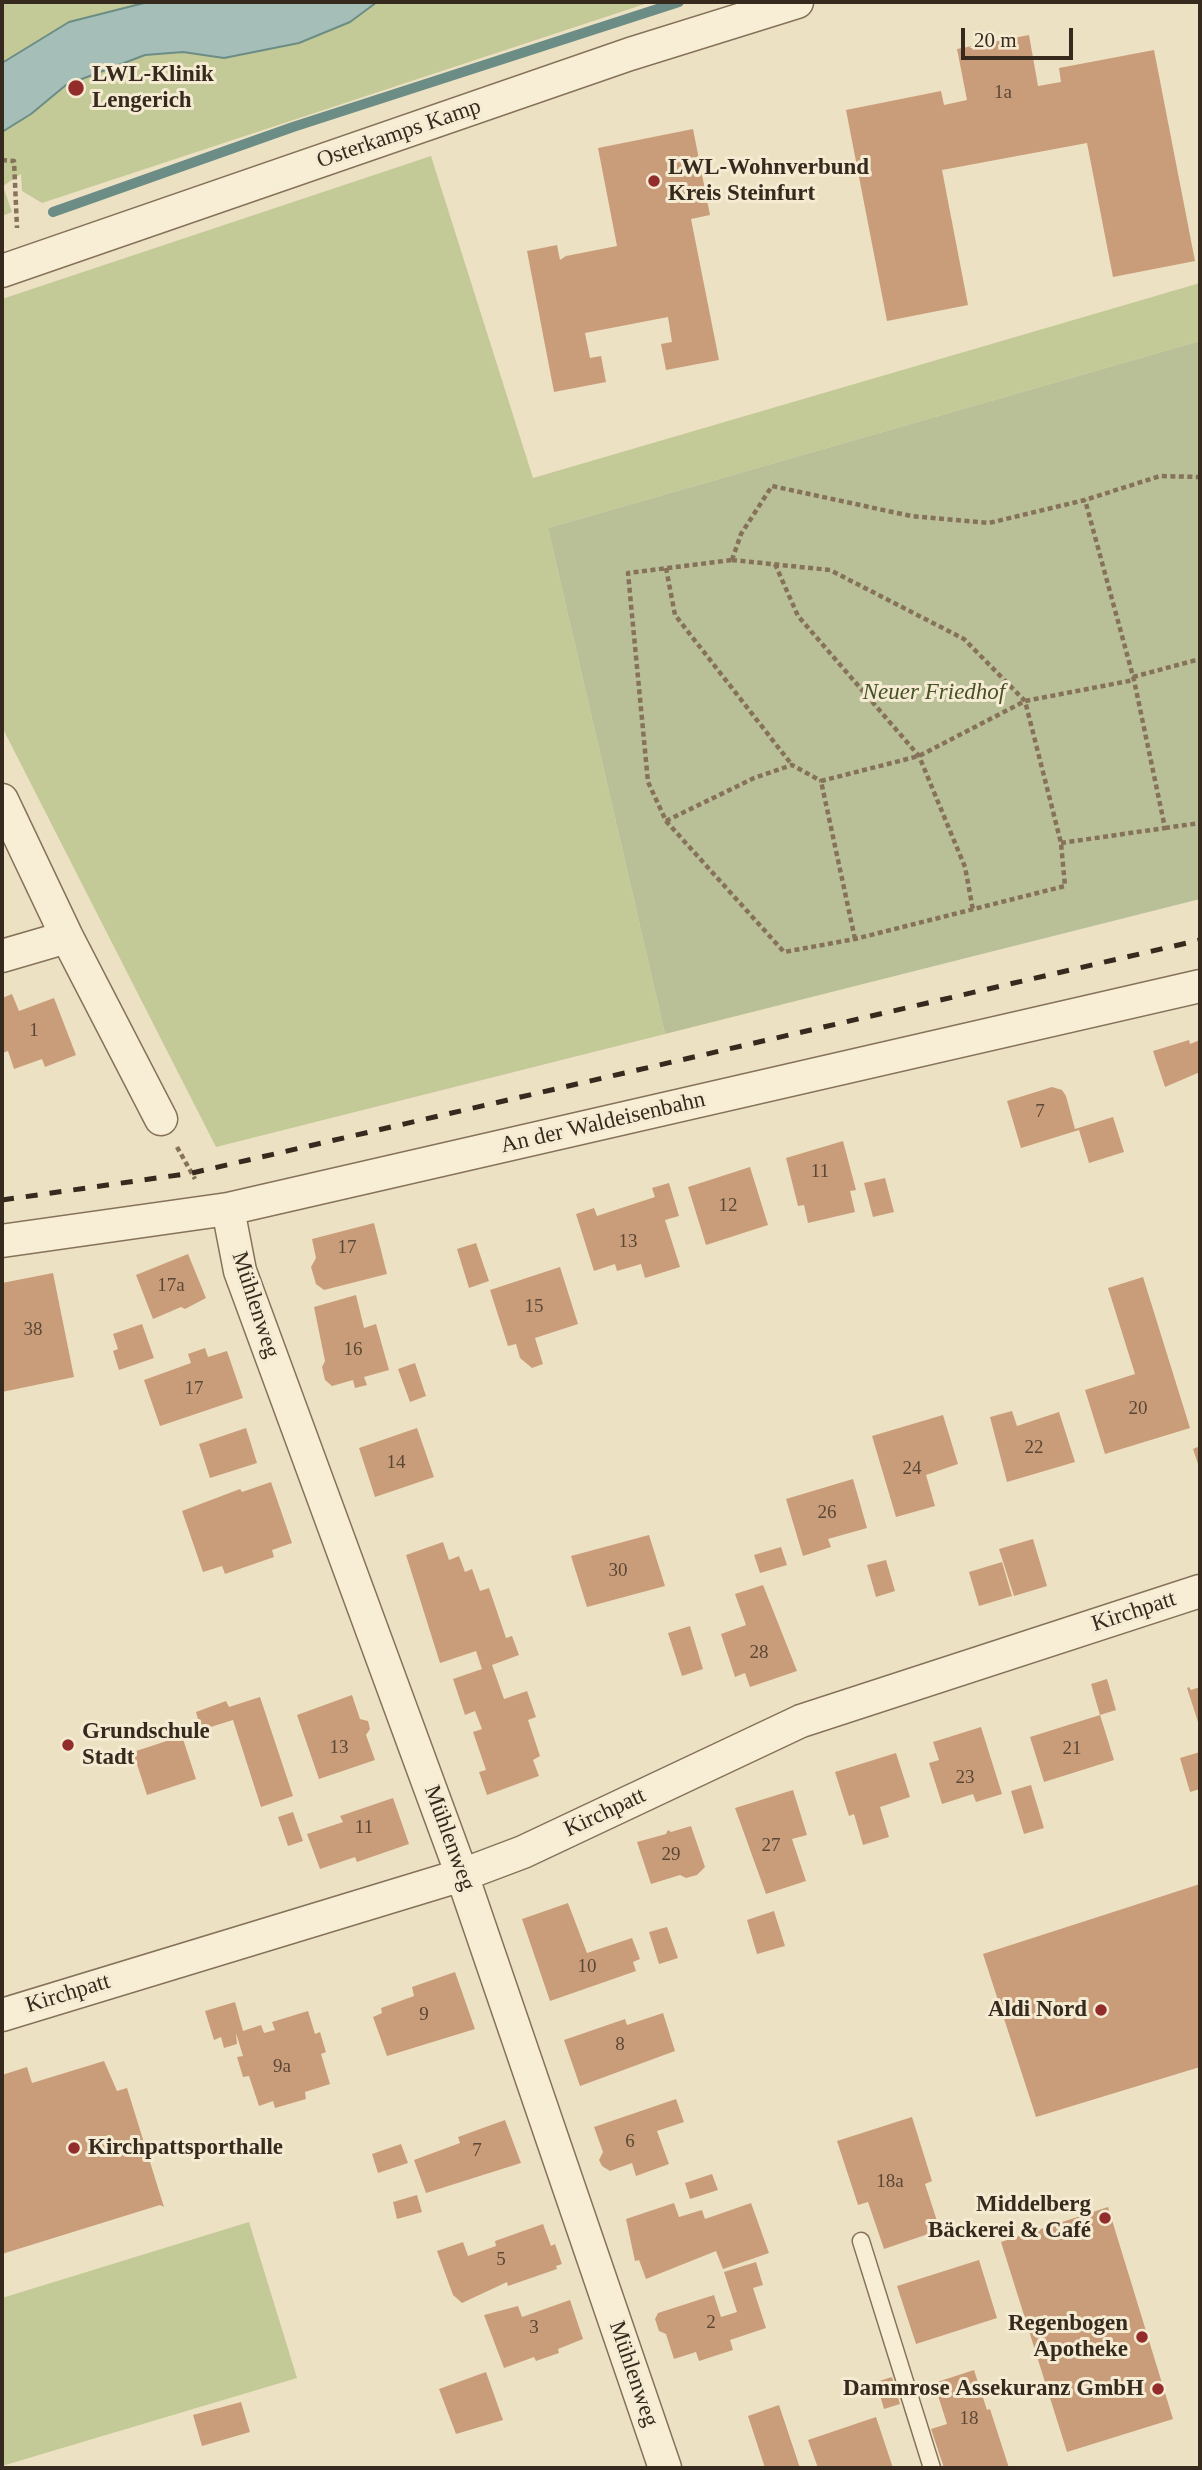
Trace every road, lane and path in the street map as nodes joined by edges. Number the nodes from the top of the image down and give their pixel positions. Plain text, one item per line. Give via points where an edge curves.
1 (797, 2) edge
2 (2, 160) edge
3 (11, 267) edge
4 (1200, 477) edge
5 (1085, 500) junction
6 (732, 560) junction
7 (775, 564) junction
8 (666, 568) junction
9 (1200, 660) edge
10 (1134, 679) junction
11 (1025, 701) junction
12 (919, 756) junction
13 (792, 765) junction
14 (821, 781) junction
15 (2, 800) edge
16 (666, 821) junction
17 (1200, 823) edge
18 (1165, 828) junction
19 (1061, 843) junction
20 (973, 910) junction
21 (67, 937) junction
22 (855, 939) junction
23 (2, 956) edge
24 (1200, 986) edge
25 (161, 1119) joint
26 (218, 1211) junction
27 (2, 1241) edge
28 (1200, 1591) edge
29 (462, 1875) junction
30 (2, 2015) edge
31 (861, 2241) dead end
32 (665, 2468) edge
33 (932, 2468) edge

1 - 3 street, Osterkamps Kamp via 630,54
2 - 3 path via 14,161
4 - 5 path via 1160,476
5 - 6 path via 989,523 911,516 772,486 741,534
5 - 10 path
6 - 7 path
6 - 8 path
7 - 11 path via 830,570 964,639
7 - 12 path via 798,616
8 - 13 path via 675,615
8 - 16 path via 628,573 648,782
9 - 10 path
10 - 11 path
10 - 18 path
11 - 12 path
11 - 19 path
12 - 14 path
12 - 20 path via 965,867
13 - 14 path
13 - 16 path via 754,778
14 - 22 path
15 - 21 street
16 - 22 path via 784,952
17 - 18 path
18 - 19 path
19 - 20 path via 1065,886
20 - 22 path
21 - 23 street
21 - 25 street
24 - 26 street, An der Waldeisenbahn
25 - 26 path
26 - 27 street, An der Waldeisenbahn
26 - 29 street, Mühlenweg
28 - 29 street, Kirchpatt via 801,1721 523,1852
29 - 30 street, Kirchpatt
29 - 32 street, Mühlenweg
31 - 33 lane

